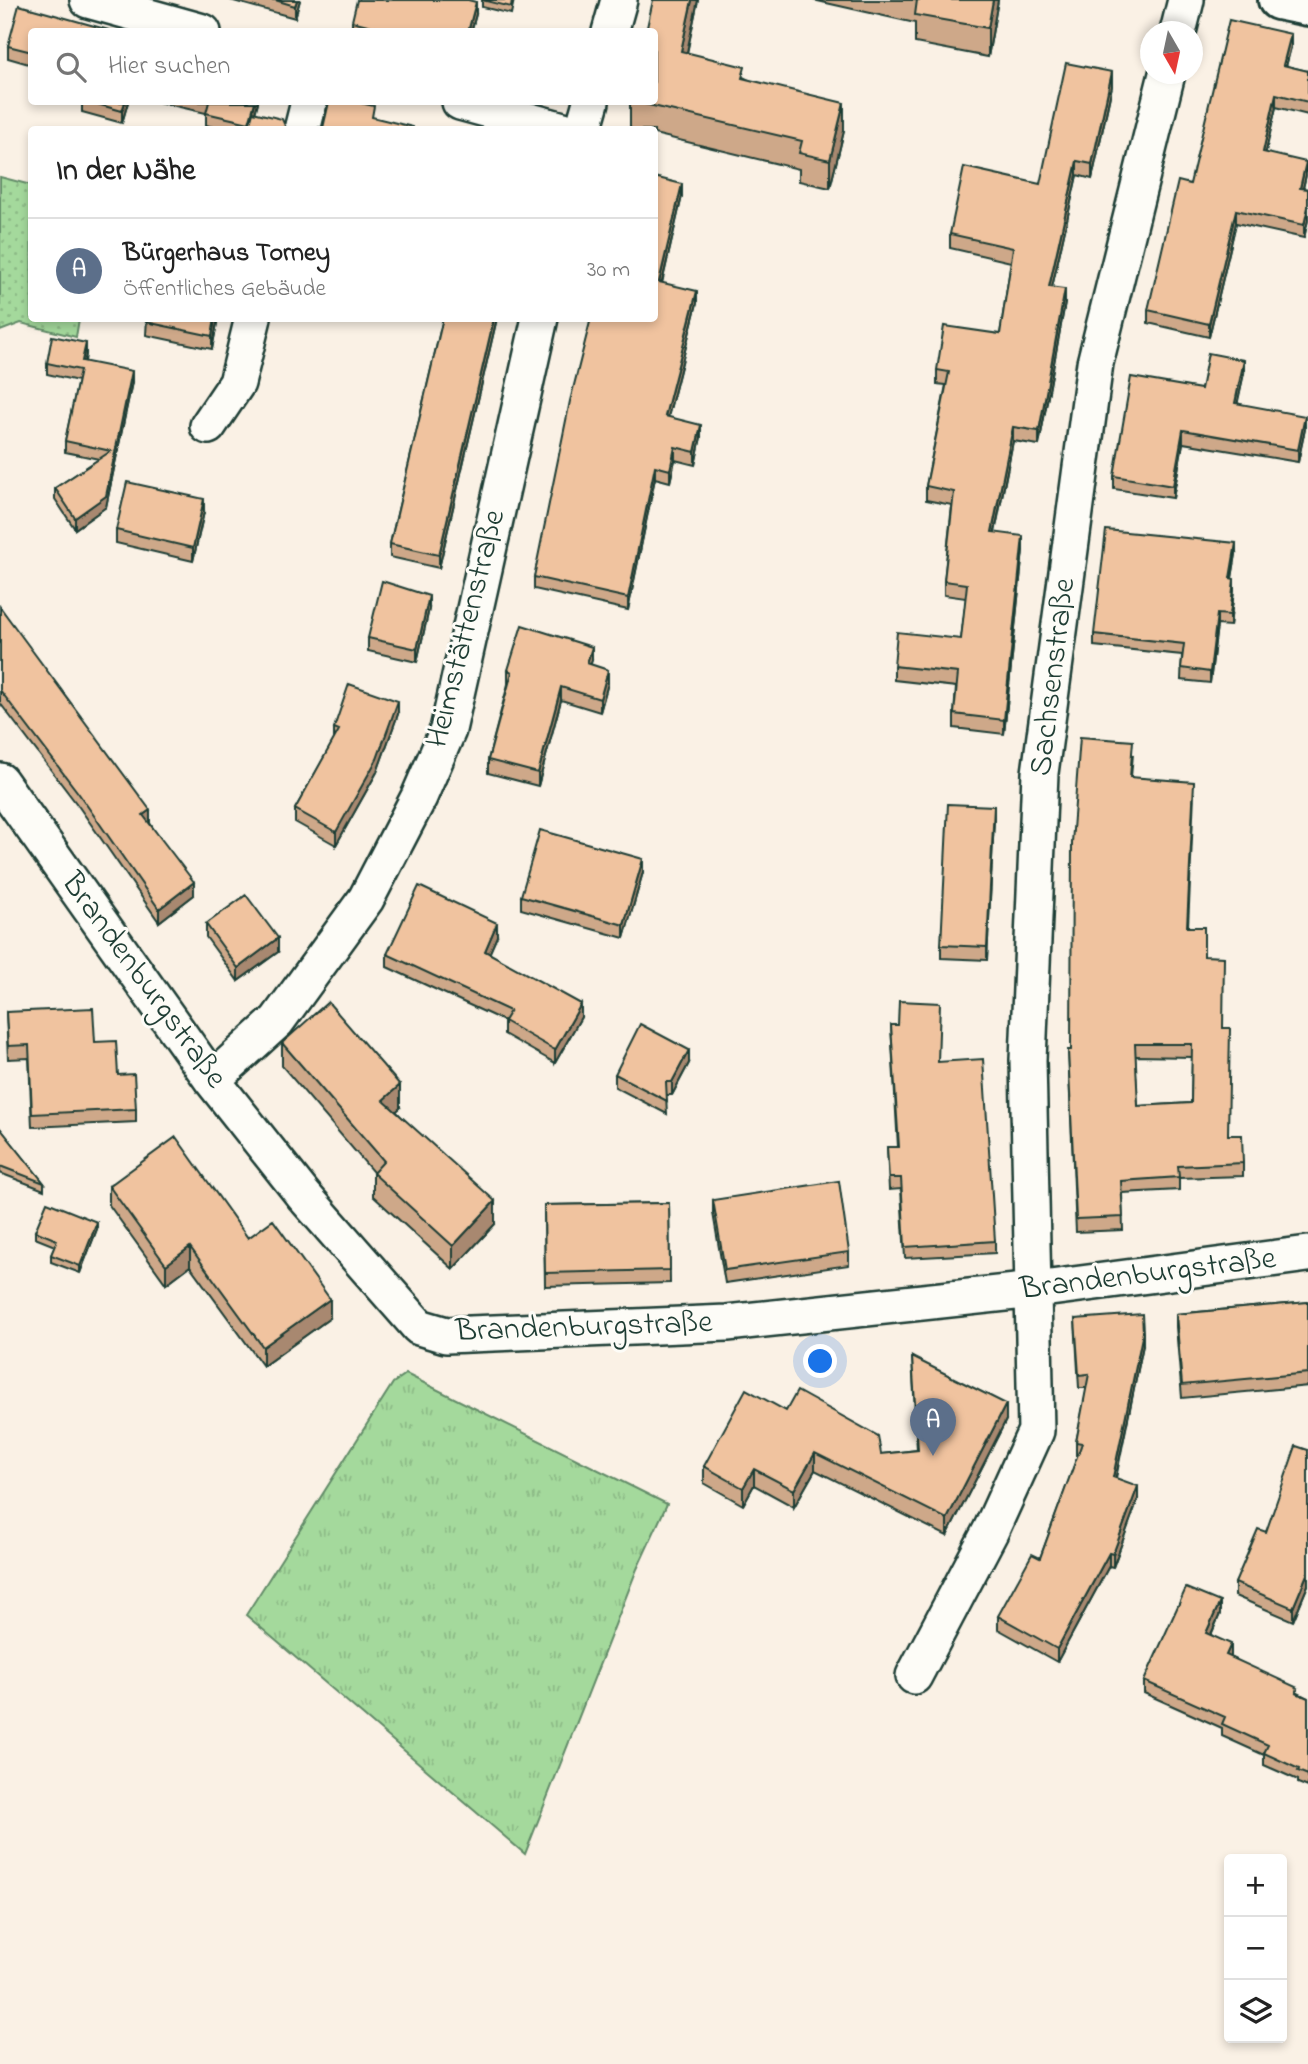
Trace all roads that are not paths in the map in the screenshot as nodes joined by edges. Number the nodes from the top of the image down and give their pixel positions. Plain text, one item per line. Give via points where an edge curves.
1 (88, 0) edge
2 (619, 0) edge
3 (1186, 0) edge
4 (1278, 0) edge
5 (1308, 6) edge
6 (1181, 21) edge
7 (189, 28) edge
8 (611, 28) edge
9 (1165, 84) edge
10 (308, 105) edge
11 (471, 105) edge
12 (590, 105) edge
13 (303, 126) edge
14 (548, 126) edge
15 (584, 126) edge
16 (252, 322) edge
17 (539, 322) edge
18 (208, 426) dead end
19 (0, 781) edge
20 (212, 1080) junction
21 (1308, 1254) edge
22 (1035, 1290) junction
23 (914, 1676) dead end

1 - 7 street
2 - 8 street
3 - 6 street
4 - 5 street
9 - 22 street, Sachsenstraße via 1095,363 1040,774 1028,1060
10 - 13 street
11 - 14 street
12 - 15 street
16 - 18 street via 236,383
17 - 20 street, Heimstättenstraße via 448,730 366,899 277,1021
19 - 20 street, Brandenburgstraße
20 - 22 street, Brandenburgstraße via 303,1196 419,1328 446,1335 727,1323
21 - 22 street, Brandenburgstraße
22 - 23 street, Sachsenstraße via 1036,1431

